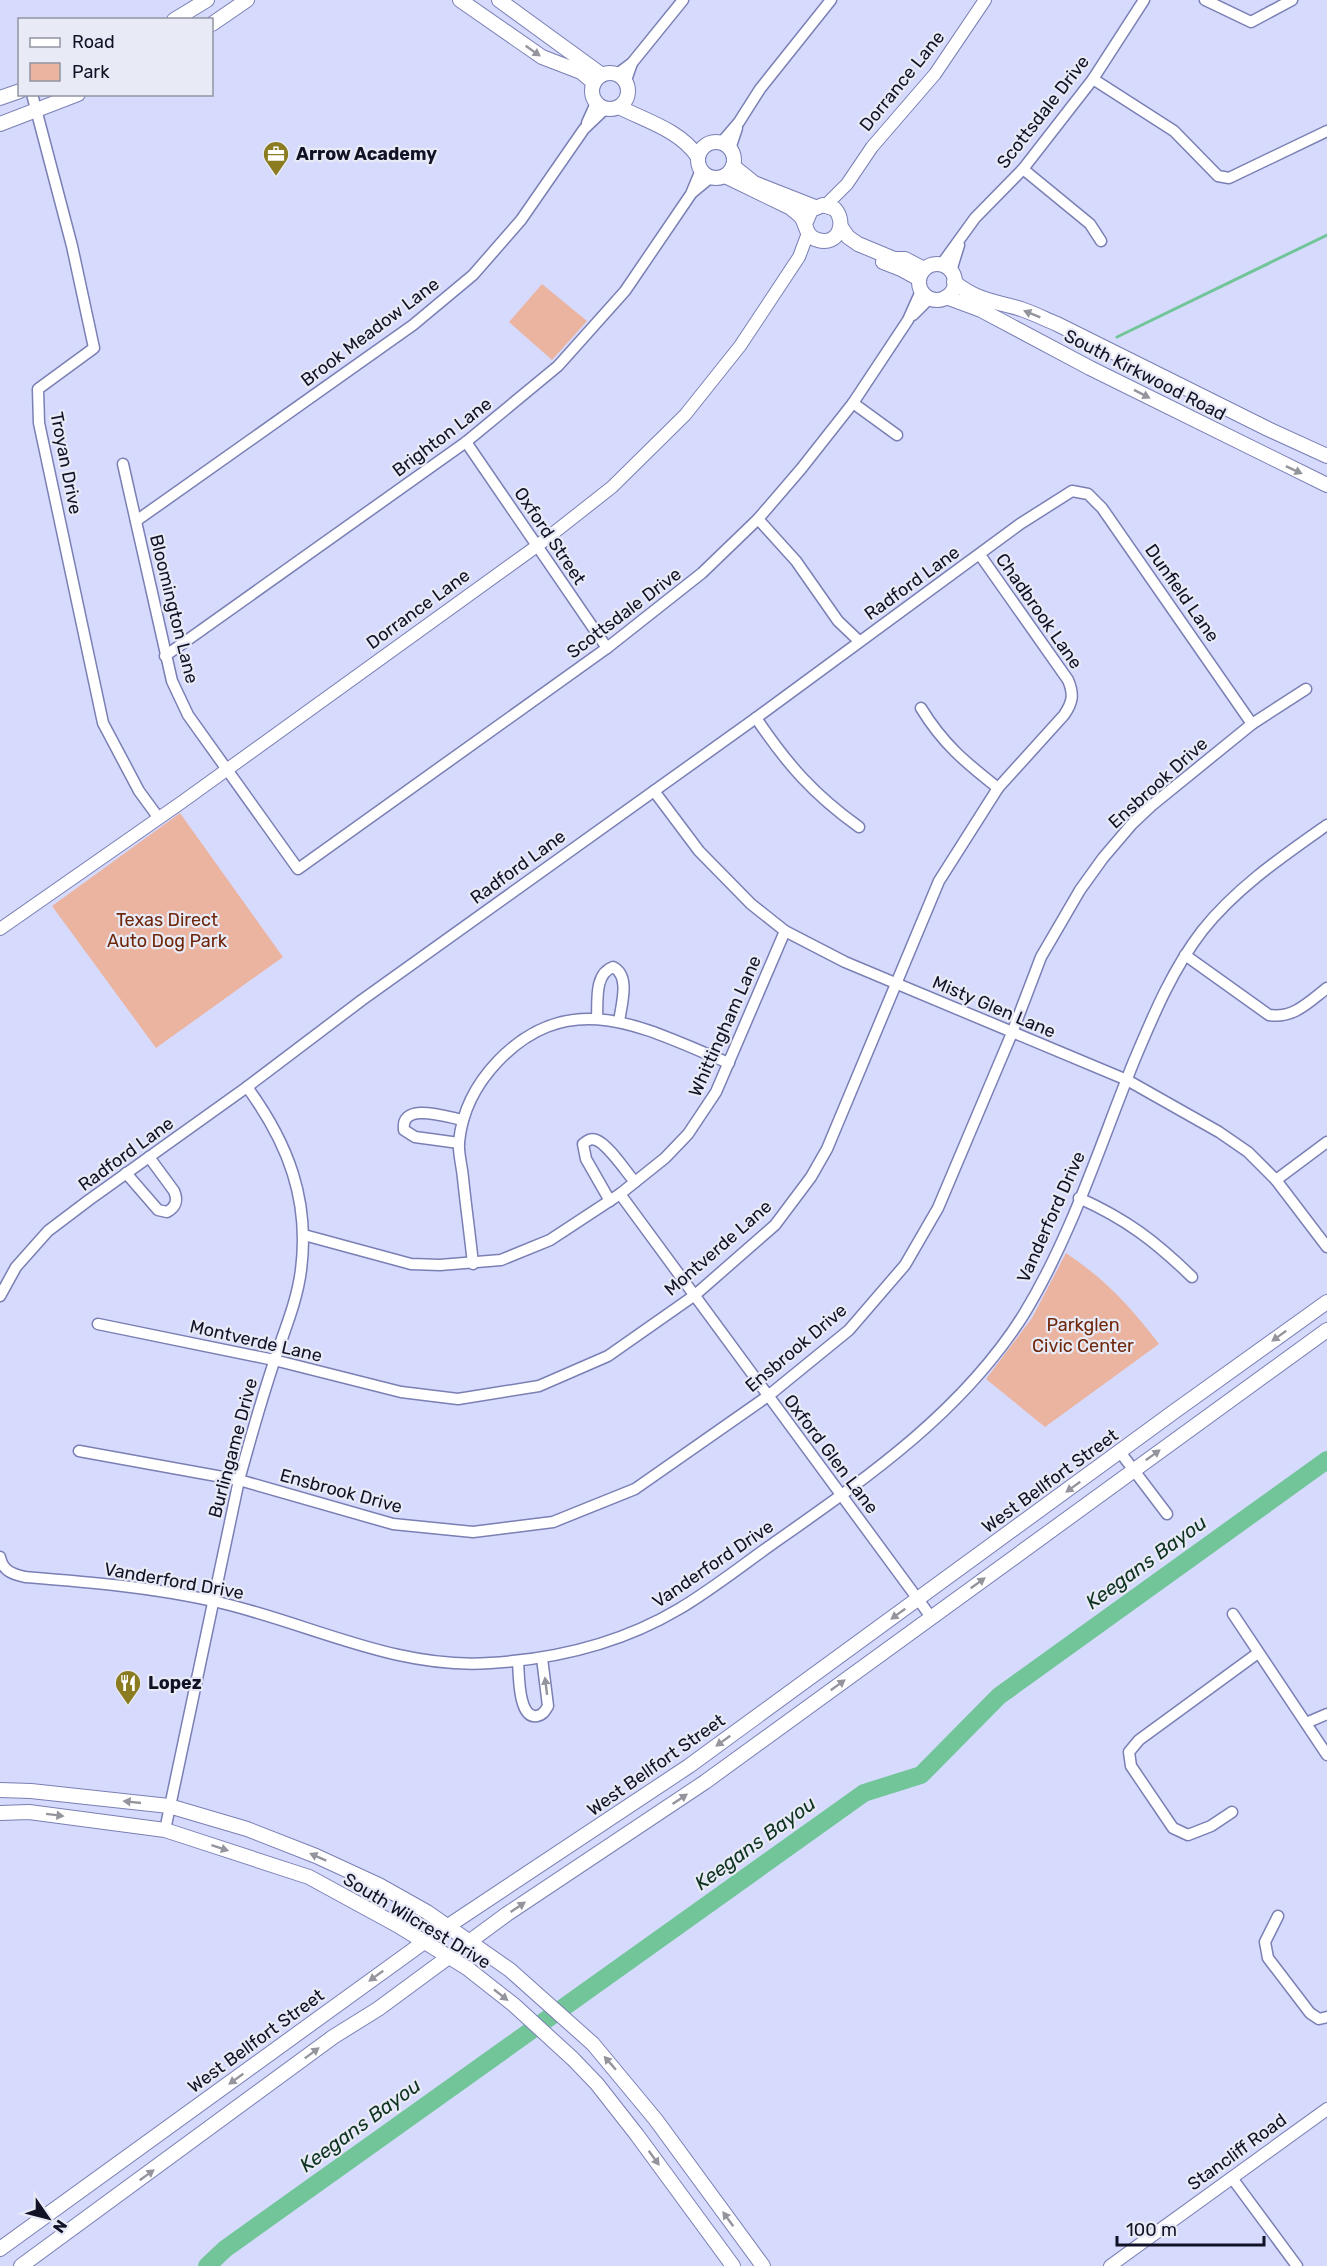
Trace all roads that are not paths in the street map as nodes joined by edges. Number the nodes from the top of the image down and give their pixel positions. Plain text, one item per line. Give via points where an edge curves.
1 (207, 0) edge
2 (247, 0) edge
3 (460, 0) edge
4 (499, 0) edge
5 (683, 0) edge
6 (831, 0) edge
7 (985, 0) edge
8 (1144, 0) edge
9 (1205, 0) edge
10 (1293, 0) edge
11 (180, 18) edge
12 (213, 23) edge
13 (598, 79) junction
14 (621, 79) junction
15 (1093, 79) junction
16 (18, 92) edge
17 (33, 96) edge
18 (73, 96) edge
19 (0, 98) edge
20 (623, 102) junction
21 (600, 106) junction
22 (37, 111) junction
23 (0, 124) edge
24 (1327, 131) edge
25 (720, 145) junction
26 (703, 168) junction
27 (1023, 169) junction
28 (729, 171) junction
29 (831, 218) junction
30 (810, 232) junction
31 (1101, 242) dead end
32 (949, 273) junction
33 (924, 284) junction
34 (946, 297) junction
35 (1057, 324) junction
36 (1045, 344) junction
37 (1179, 385) junction
38 (854, 403) junction
39 (1165, 406) junction
40 (1268, 429) junction
41 (897, 435) dead end
42 (466, 442) junction
43 (1258, 453) junction
44 (1327, 456) edge
45 (123, 464) dead end
46 (1327, 485) edge
47 (1077, 490) joint
48 (758, 519) junction
49 (136, 520) junction
50 (537, 546) junction
51 (980, 555) junction
52 (860, 641) junction
53 (607, 648) junction
54 (165, 656) junction
55 (1071, 687) joint
56 (1306, 689) dead end
57 (921, 708) dead end
58 (756, 718) junction
59 (1252, 724) junction
60 (227, 767) junction
61 (998, 788) junction
62 (654, 791) junction
63 (158, 817) junction
64 (1327, 825) edge
65 (859, 827) dead end
66 (298, 869) joint
67 (0, 929) edge
68 (785, 931) junction
69 (1185, 955) junction
70 (895, 984) junction
71 (1327, 988) edge
72 (597, 1018) junction
73 (619, 1022) junction
74 (1012, 1033) junction
75 (729, 1063) junction
76 (1127, 1080) junction
77 (247, 1087) junction
78 (464, 1120) junction
79 (1327, 1142) edge
80 (459, 1143) junction
81 (149, 1157) junction
82 (126, 1173) junction
83 (1276, 1180) junction
84 (634, 1182) junction
85 (620, 1194) junction
86 (1079, 1198) junction
87 (610, 1201) junction
88 (304, 1235) junction
89 (1327, 1247) edge
90 (473, 1264) junction
91 (1192, 1277) dead end
92 (695, 1295) junction
93 (0, 1296) edge
94 (1327, 1302) edge
95 (98, 1324) dead end
96 (1327, 1330) edge
97 (274, 1360) junction
98 (768, 1396) junction
99 (80, 1451) dead end
100 (1120, 1452) junction
101 (1134, 1469) junction
102 (239, 1480) junction
103 (842, 1495) junction
104 (1167, 1514) dead end
105 (1, 1561) edge
106 (213, 1601) junction
107 (917, 1601) junction
108 (1233, 1614) dead end
109 (931, 1617) junction
110 (1258, 1653) junction
111 (542, 1658) junction
112 (518, 1661) junction
113 (1327, 1714) edge
114 (756, 1717) junction
115 (1306, 1723) junction
116 (771, 1734) junction
117 (1327, 1755) edge
118 (0, 1790) edge
119 (31, 1791) junction
120 (169, 1806) junction
121 (29, 1812) junction
122 (1232, 1812) dead end
123 (0, 1813) edge
124 (165, 1830) junction
125 (281, 1842) junction
126 (572, 1846) junction
127 (585, 1862) junction
128 (272, 1864) junction
129 (1278, 1916) dead end
130 (448, 1925) junction
131 (470, 1940) junction
132 (424, 1942) junction
133 (448, 1957) junction
134 (1327, 2017) edge
135 (275, 2050) junction
136 (290, 2070) junction
137 (1327, 2109) edge
138 (656, 2120) junction
139 (637, 2135) junction
140 (1232, 2178) junction
141 (85, 2188) junction
142 (100, 2209) junction
143 (0, 2249) edge
144 (21, 2266) edge
145 (733, 2266) edge
146 (763, 2266) edge
147 (1110, 2266) edge
148 (1297, 2266) edge

1 - 11 main road
2 - 12 main road
3 -> 13 main road via 542,57
4 - 13 main road
5 - 14 street
6 - 25 street
7 - 29 street, Dorrance Lane via 934,74 872,147 847,184
8 - 15 street, Scottsdale Drive
9 - 10 street via 1251,22
13 - 14 main road
13 - 21 main road via 592,93
14 - 20 main road
15 - 24 street via 1174,131 1218,176 1229,178
15 - 27 street, Scottsdale Drive
16 - 19 main road
17 - 22 street, Troyan Drive
18 - 22 main road
20 - 21 main road
20 - 25 main road
20 - 26 main road via 690,146
21 - 49 street, Brook Meadow Lane via 521,220 473,274 413,325
22 - 23 main road
22 - 63 street, Troyan Drive via 94,348 38,388 39,423 103,723 139,792
25 - 26 main road via 700,151
25 - 28 main road via 734,160
26 - 28 main road
26 - 42 street, Brighton Lane via 691,194 625,291 558,366
27 - 31 street via 1090,224
27 - 32 street, Scottsdale Drive via 975,218 961,239
28 - 29 main road
28 - 30 main road via 791,208
29 - 30 main road via 808,214
29 - 30 main road via 828,241
29 - 33 main road via 858,244 894,259 904,259
30 - 50 street, Dorrance Lane via 799,257 740,346 685,415 612,487
32 - 33 main road via 932,265
32 - 34 main road via 952,291
35 -> 32 main road, South Kirkwood Road via 980,299 968,293
33 - 34 main road via 938,300
33 - 38 street, Scottsdale Drive via 909,320
34 - 36 main road, South Kirkwood Road via 981,310
35 - 36 main road
35 - 37 main road, South Kirkwood Road
36 -> 39 main road, South Kirkwood Road
37 - 39 main road
37 - 40 main road, South Kirkwood Road
38 - 41 street
38 - 48 street, Scottsdale Drive
39 - 43 main road, South Kirkwood Road
40 - 43 main road
40 - 44 main road, South Kirkwood Road
42 - 50 street, Oxford Street
42 - 54 street, Brighton Lane
43 -> 46 main road, South Kirkwood Road
45 - 49 street, Bloomington Lane
47 - 51 street, Radford Lane via 1065,494
47 - 59 street, Dunfield Lane via 1088,494 1102,508
48 - 52 street via 796,561 838,621
48 - 53 street, Scottsdale Drive via 702,573
49 - 54 street, Bloomington Lane
50 - 53 street, Oxford Street
50 - 60 street, Dorrance Lane
51 - 52 street, Radford Lane
51 - 55 street, Chadbrook Lane
52 - 58 street, Radford Lane
53 - 66 street, Scottsdale Drive
54 - 60 street, Bloomington Lane via 188,715
55 - 61 street, Montverde Lane via 1072,703 1064,715
56 - 59 street, Ensbrook Drive
57 - 61 street via 960,758
58 - 62 street, Radford Lane
58 - 65 street via 799,777
59 - 74 street, Ensbrook Drive via 1151,806 1103,858 1041,957
60 - 63 street, Dorrance Lane
60 - 66 street, Bloomington Lane
61 - 70 street, Montverde Lane via 939,881
62 - 68 street, Misty Glen Lane via 699,851 751,904
62 - 77 street, Radford Lane
63 - 67 street, Dorrance Lane
64 - 69 street, Vanderford Drive via 1223,907
68 - 70 street, Misty Glen Lane
68 - 75 street, Whittingham Lane
69 - 71 street via 1269,1015 1293,1013
69 - 76 street, Vanderford Drive via 1163,995
70 - 74 street, Misty Glen Lane
70 - 92 street, Montverde Lane via 827,1149 811,1177 775,1225
72 - 73 street
72 - 73 street via 600,978 613,968 623,978
72 - 78 street via 552,1024 505,1053 484,1075
73 - 75 street
74 - 76 street, Misty Glen Lane
74 - 98 street, Ensbrook Drive via 938,1208 905,1265 849,1330
75 - 84 street, Whittingham Lane via 716,1092 688,1134
76 - 83 street, Misty Glen Lane via 1219,1132 1248,1152
76 - 86 street, Vanderford Drive
77 - 81 street, Radford Lane
77 - 88 street, Burlingame Drive via 270,1118 290,1163
78 - 80 street
78 - 80 street via 411,1113 403,1124 404,1130 415,1137
79 - 83 street
80 - 90 street
81 - 82 street, Radford Lane
81 - 82 street via 174,1191 176,1204 172,1209 158,1210
82 - 93 street, Radford Lane via 48,1231 16,1267
83 - 89 street, Misty Glen Lane
84 - 85 street, Whittingham Lane
84 - 87 street via 604,1144 595,1140 583,1144 586,1160
85 - 87 street, Whittingham Lane
85 - 92 street, Oxford Glen Lane
86 - 91 street via 1133,1225
86 - 103 street, Vanderford Drive via 1058,1250 1024,1313 973,1383 918,1436
87 - 90 street, Whittingham Lane via 526,1251
88 - 90 street, Whittingham Lane via 411,1264
88 - 97 street, Burlingame Drive via 296,1297
92 - 97 street, Montverde Lane via 608,1356 539,1386 458,1399 401,1392
92 - 98 street, Oxford Glen Lane
94 -> 100 main road, West Bellfort Street
95 - 97 street, Montverde Lane
101 -> 96 main road
97 - 102 street, Burlingame Drive
98 - 102 street, Ensbrook Drive via 635,1490 553,1522 473,1532 393,1524
98 - 103 street, Oxford Glen Lane
99 - 102 street, Ensbrook Drive
100 - 101 street
100 -> 107 main road, West Bellfort Street
101 - 104 street
109 -> 101 main road
102 - 106 street, Burlingame Drive
103 - 107 street, Oxford Glen Lane
103 - 111 street, Vanderford Drive via 679,1609 601,1645
105 - 106 street, Vanderford Drive via 11,1573 25,1577 130,1587
106 - 112 street, Vanderford Drive via 415,1659 461,1664
106 - 120 street, Burlingame Drive
107 - 109 street, Oxford Glen Lane
107 -> 114 main road, West Bellfort Street
108 - 110 street
116 -> 109 main road
110 - 115 street
110 - 122 street via 1139,1740 1129,1752 1131,1766 1173,1828 1188,1835
111 - 112 street, Vanderford Drive
112 -> 111 street via 524,1708 536,1716 548,1706
113 - 115 street
114 - 116 main road
114 -> 126 main road, West Bellfort Street
115 - 117 street
127 -> 116 main road
118 - 119 main road, South Wilcrest Drive
120 -> 119 main road, South Wilcrest Drive
119 - 121 main road
120 - 124 street, Burlingame Drive
120 - 125 main road, South Wilcrest Drive
121 - 123 main road, South Wilcrest Drive
121 -> 124 main road, South Wilcrest Drive
124 -> 128 main road, South Wilcrest Drive
125 - 128 main road
130 -> 125 main road, South Wilcrest Drive via 379,1885
126 - 127 main road
126 - 130 main road, West Bellfort Street via 558,1851
131 -> 127 main road
128 - 132 main road, South Wilcrest Drive via 309,1877
129 - 134 street via 1265,1942 1268,1958 1310,2013 1319,2019
130 - 131 main road, South Wilcrest Drive
130 - 132 main road, West Bellfort Street
131 - 133 main road
138 -> 131 main road, South Wilcrest Drive via 613,2066 573,2025
132 - 133 main road, South Wilcrest Drive
132 -> 135 main road, West Bellfort Street
136 -> 133 main road
133 -> 139 main road, South Wilcrest Drive via 467,1968 553,2040 597,2084
135 - 136 main road
135 -> 141 main road, West Bellfort Street
142 -> 136 main road
137 - 140 street, Stancliff Road
138 - 139 main road
146 -> 138 main road, South Wilcrest Drive
139 -> 145 main road, South Wilcrest Drive
140 - 147 street, Stancliff Road
140 - 148 street
141 - 142 main road
141 - 143 main road, West Bellfort Street
142 - 144 main road

